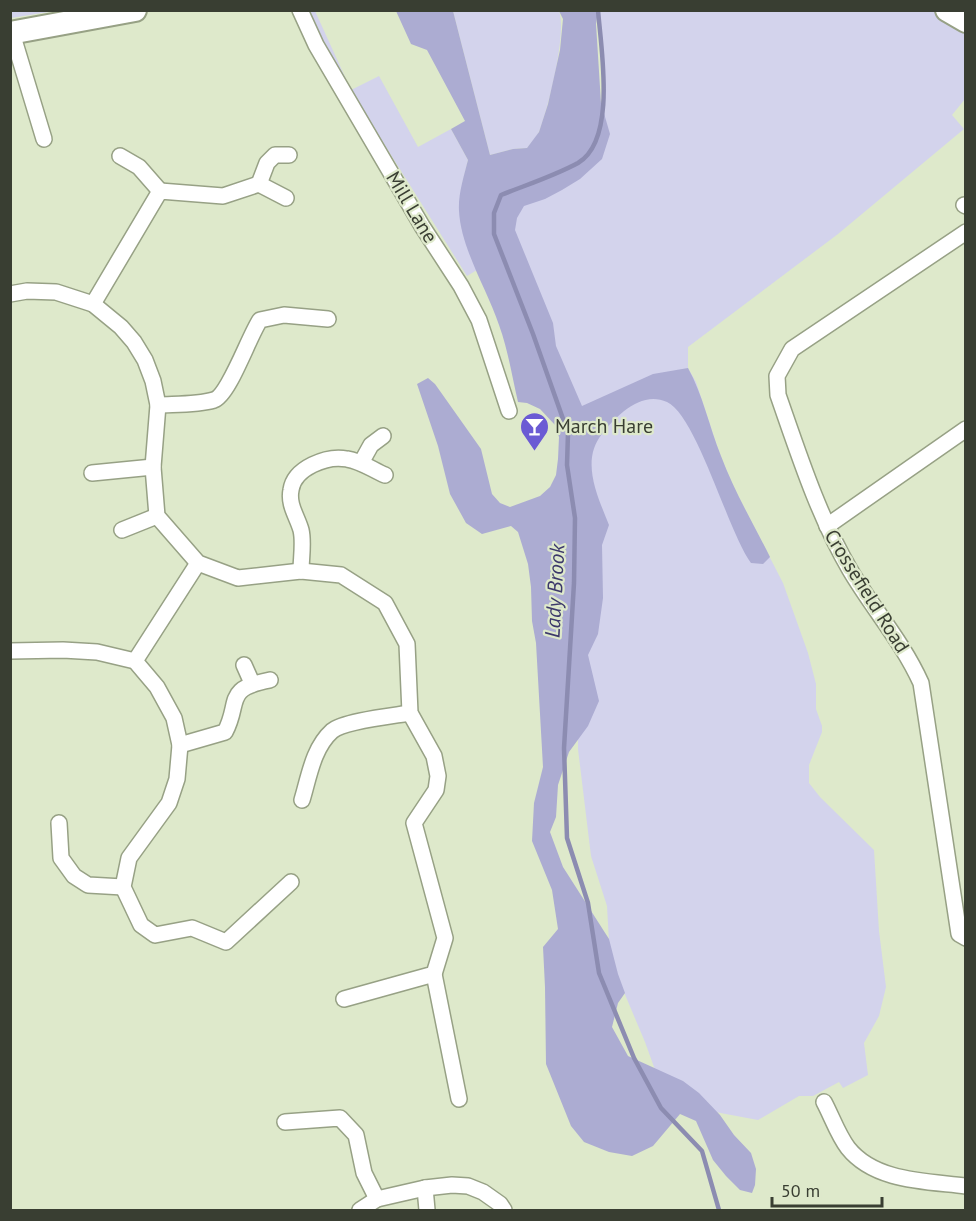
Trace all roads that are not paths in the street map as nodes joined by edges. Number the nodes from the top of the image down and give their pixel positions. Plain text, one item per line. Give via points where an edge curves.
1 (135, 10) edge
2 (300, 10) edge
3 (947, 10) edge
4 (966, 21) edge
5 (11, 33) edge
6 (44, 139) dead end
7 (289, 155) dead end
8 (120, 156) dead end
9 (260, 184) junction
10 (160, 191) junction
11 (286, 198) dead end
12 (966, 232) edge
13 (10, 294) edge
14 (93, 304) junction
15 (328, 319) dead end
16 (158, 405) junction
17 (509, 411) dead end
18 (383, 436) dead end
19 (963, 436) edge
20 (361, 463) junction
21 (153, 467) junction
22 (92, 473) dead end
23 (385, 476) dead end
24 (157, 516) junction
25 (826, 526) junction
26 (122, 530) dead end
27 (198, 563) junction
28 (301, 572) junction
29 (10, 651) edge
30 (135, 661) junction
31 (244, 665) dead end
32 (270, 680) dead end
33 (252, 683) junction
34 (410, 713) junction
35 (180, 745) junction
36 (302, 800) dead end
37 (59, 823) dead end
38 (291, 882) dead end
39 (123, 887) junction
40 (966, 938) edge
41 (434, 974) junction
42 (344, 999) dead end
43 (459, 1099) dead end
44 (824, 1102) dead end
45 (285, 1122) dead end
46 (966, 1186) edge
47 (425, 1188) junction
48 (377, 1199) junction
49 (360, 1210) edge
50 (427, 1210) edge
51 (504, 1210) edge

1 - 5 street
2 - 17 street, Mill Lane via 316,45 479,320
3 - 4 street
5 - 6 street
7 - 9 street via 275,155 267,163
8 - 10 street via 139,167
9 - 10 street via 223,196
9 - 11 street
10 - 14 street
12 - 25 street, Crossefield Road via 792,349 777,376 778,395
13 - 14 street via 56,292
14 - 16 street via 134,342 145,360
15 - 16 street via 284,315 260,320 230,384 217,399
16 - 21 street
18 - 20 street via 371,445
19 - 25 street
20 - 23 street
20 - 28 street via 334,458 308,466 291,488 291,503 302,532
21 - 22 street
21 - 24 street
24 - 26 street
24 - 27 street
25 - 40 street, Crossefield Road via 921,683 959,934
27 - 28 street via 238,578
27 - 30 street
28 - 34 street via 341,575 385,603 407,644
29 - 30 street via 98,652
30 - 35 street via 169,708
31 - 33 street
32 - 33 street
33 - 35 street via 235,697 225,732
34 - 36 street via 333,730 313,762
34 - 41 street via 434,756 438,776 436,790 414,823 446,938
35 - 39 street via 177,779 169,803 129,858
37 - 39 street via 61,858 74,876 88,885
38 - 39 street via 226,942 192,928 155,935 141,926
41 - 42 street
41 - 43 street
44 - 46 street via 848,1148 863,1162 894,1177
45 - 48 street via 340,1118 356,1135 364,1173
47 - 48 street
47 - 50 street
47 - 51 street via 468,1186
48 - 49 street

